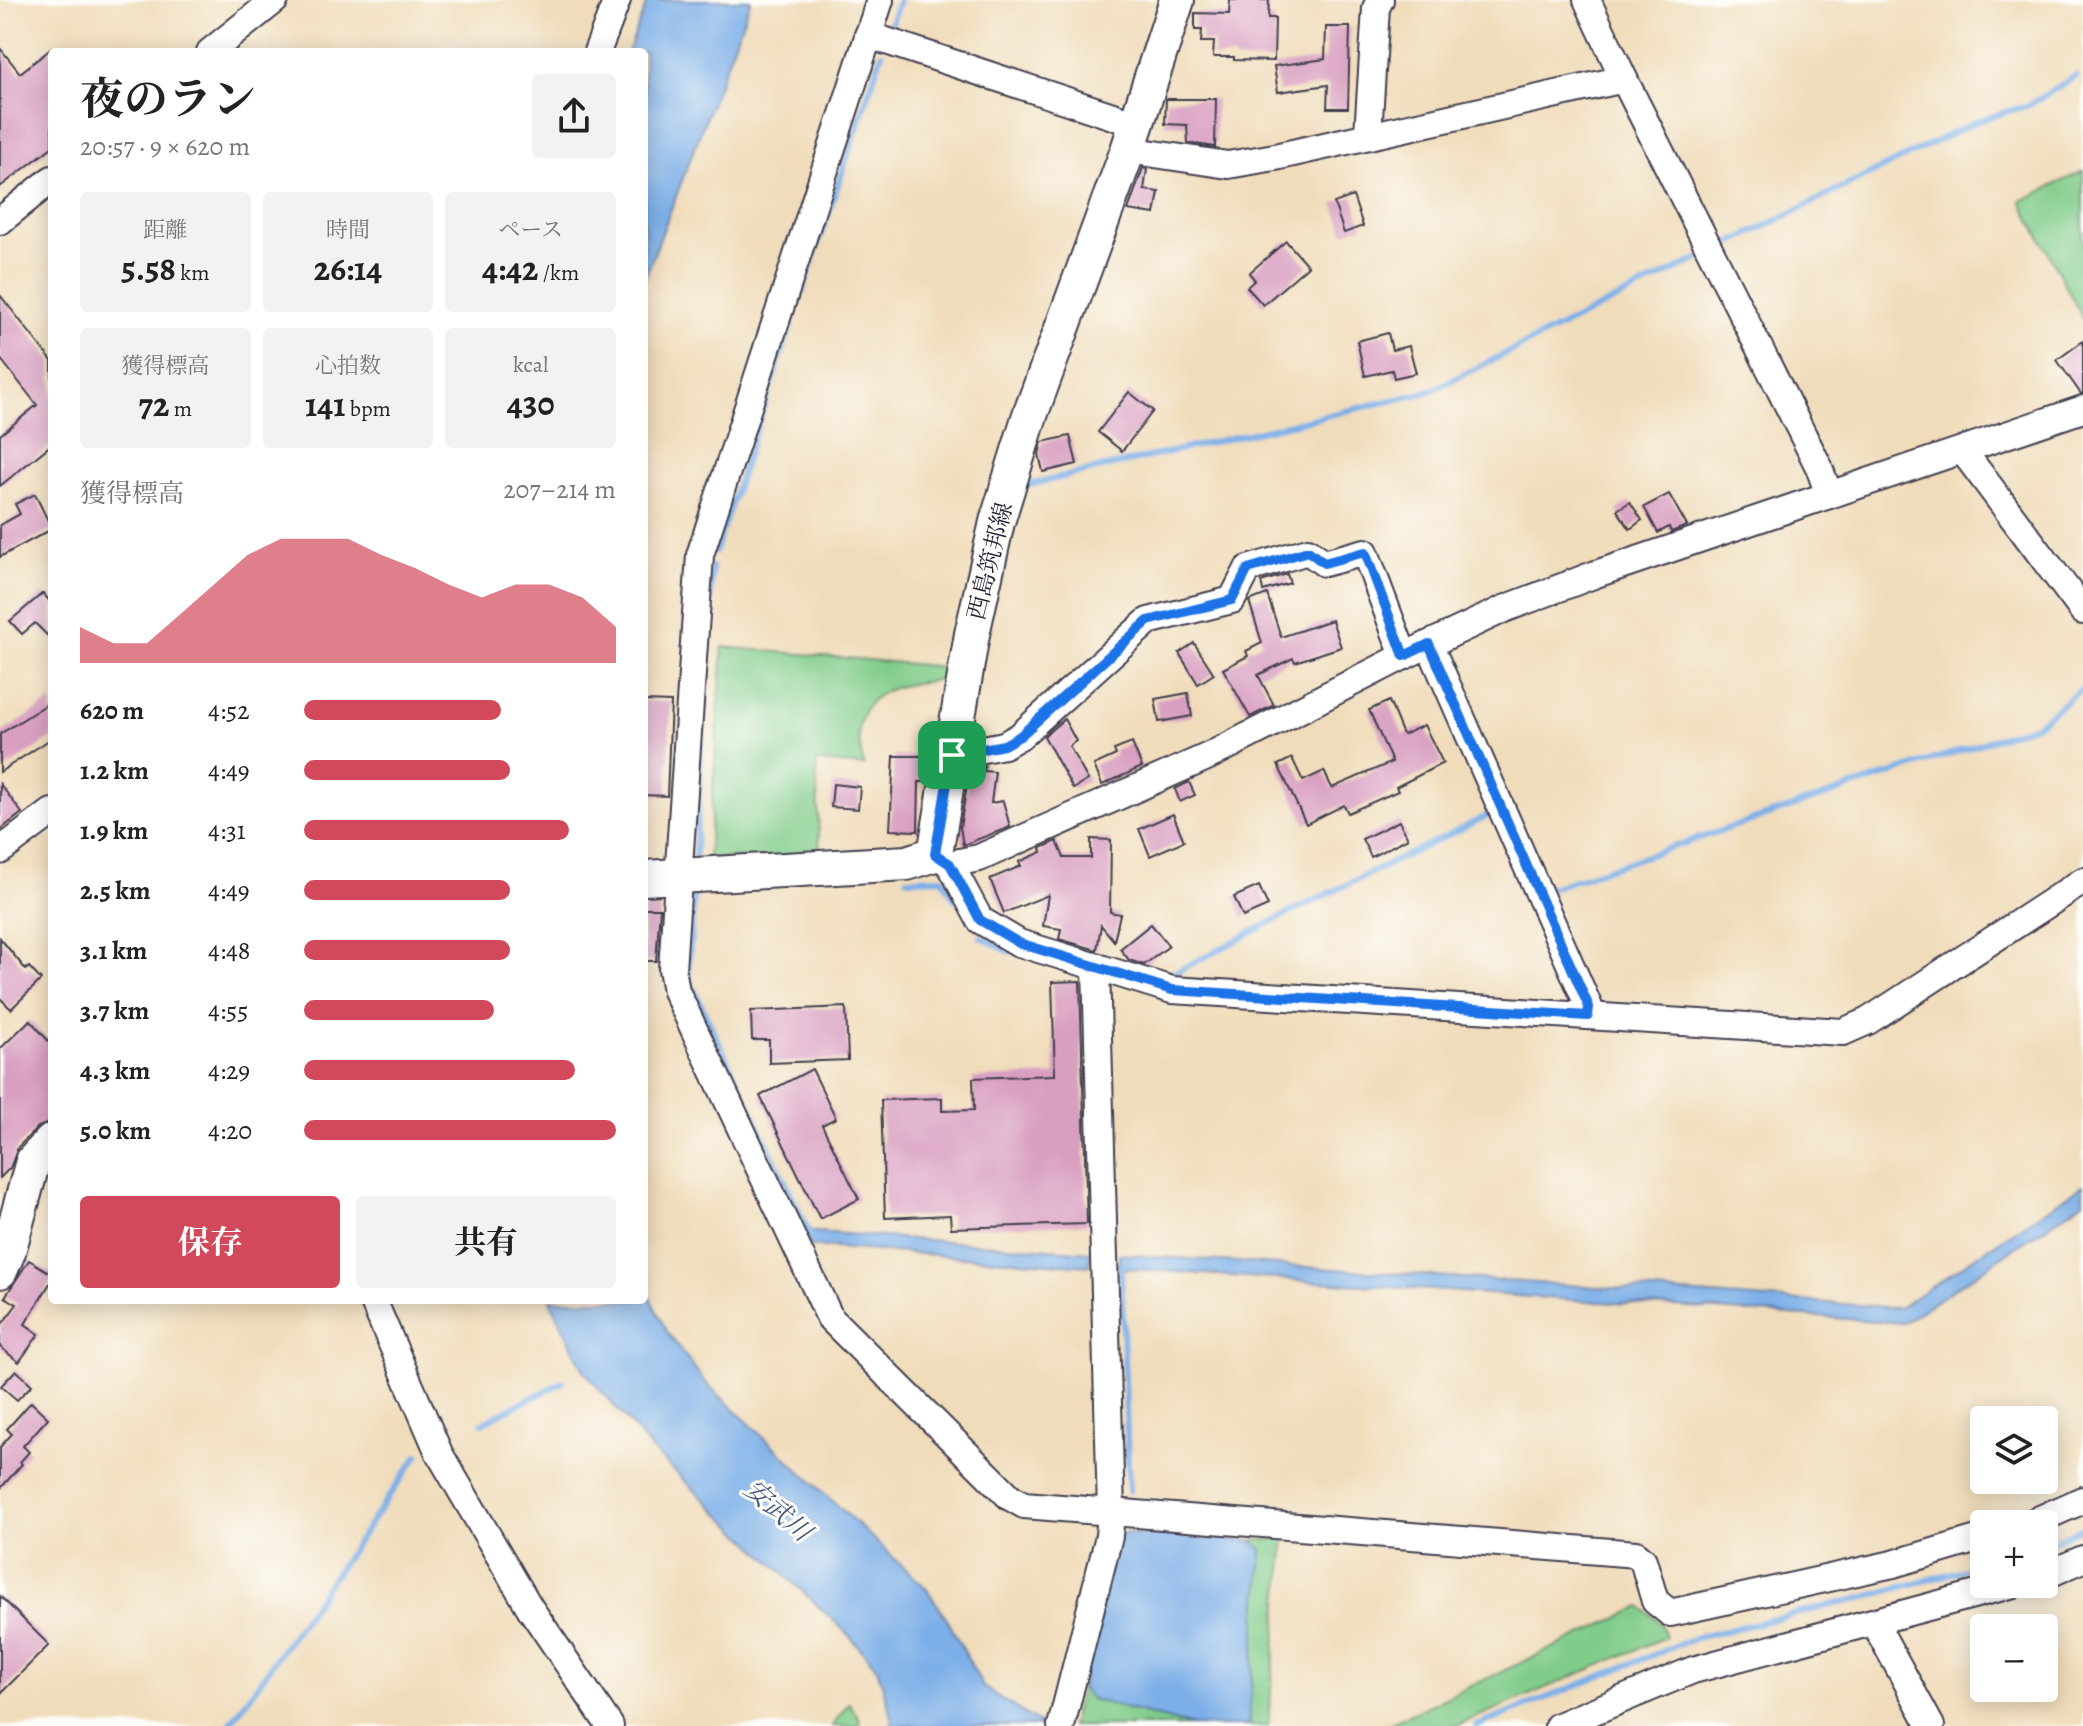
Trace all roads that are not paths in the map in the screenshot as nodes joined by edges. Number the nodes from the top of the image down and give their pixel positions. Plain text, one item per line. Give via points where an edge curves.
1 (275, 0) edge
2 (617, 0) edge
3 (880, 0) edge
4 (1177, 0) edge
5 (1380, 0) edge
6 (1587, 0) edge
7 (868, 35) junction
8 (215, 48) edge
9 (599, 48) edge
10 (1624, 79) junction
11 (1368, 134) junction
12 (1132, 137) junction
13 (48, 182) edge
14 (0, 221) edge
15 (2083, 409) edge
16 (1963, 451) junction
17 (1829, 495) junction
18 (2083, 611) edge
19 (1429, 644) junction
20 (1404, 656) junction
21 (952, 755) junction
22 (48, 815) edge
23 (0, 851) edge
24 (942, 859) junction
25 (648, 878) edge
26 (678, 878) junction
27 (2083, 881) edge
28 (1096, 966) junction
29 (1588, 1016) junction
30 (48, 1145) edge
31 (0, 1271) edge
32 (375, 1304) edge
33 (2083, 1500) edge
34 (2058, 1511) edge
35 (1111, 1512) junction
36 (1970, 1541) edge
37 (2083, 1559) edge
38 (2058, 1570) edge
39 (1970, 1596) edge
40 (1874, 1622) junction
41 (1062, 1721) edge
42 (610, 1726) edge
43 (1558, 1726) edge
44 (1931, 1726) edge

1 - 8 street
2 - 9 street
3 - 7 street
4 - 12 main road, 西島筑邦線
5 - 11 street
6 - 10 street
7 - 12 street
7 - 26 street via 700,555
10 - 11 street
10 - 17 street
11 - 12 street via 1228,165
12 - 21 main road, 西島筑邦線 via 1029,418 997,522
13 - 14 street
15 - 16 street
16 - 17 street
16 - 18 street
17 - 19 street via 1596,574
19 - 20 street
19 - 29 street via 1589,1007
20 - 21 street via 1365,552 1324,563 1308,551 1248,569 1232,600 1148,621 1020,736 1004,745
20 - 24 street via 1209,756 979,858
21 - 24 main road, 西島筑邦線
22 - 23 street
24 - 26 main road
24 - 28 street via 980,920 1019,943
25 - 26 main road
26 - 35 street via 672,969 676,991 830,1318 1010,1497 1024,1505
27 - 29 street via 1868,1021 1843,1032
28 - 29 street via 1172,990
28 - 35 street
30 - 31 main road via 33,1161
32 - 42 street via 439,1453 530,1608
33 - 34 street
35 - 36 street via 1636,1554 1643,1560 1655,1601 1670,1613 1893,1564
35 - 41 street
37 - 38 street
39 - 40 street
40 - 43 street via 1693,1670
40 - 44 street

